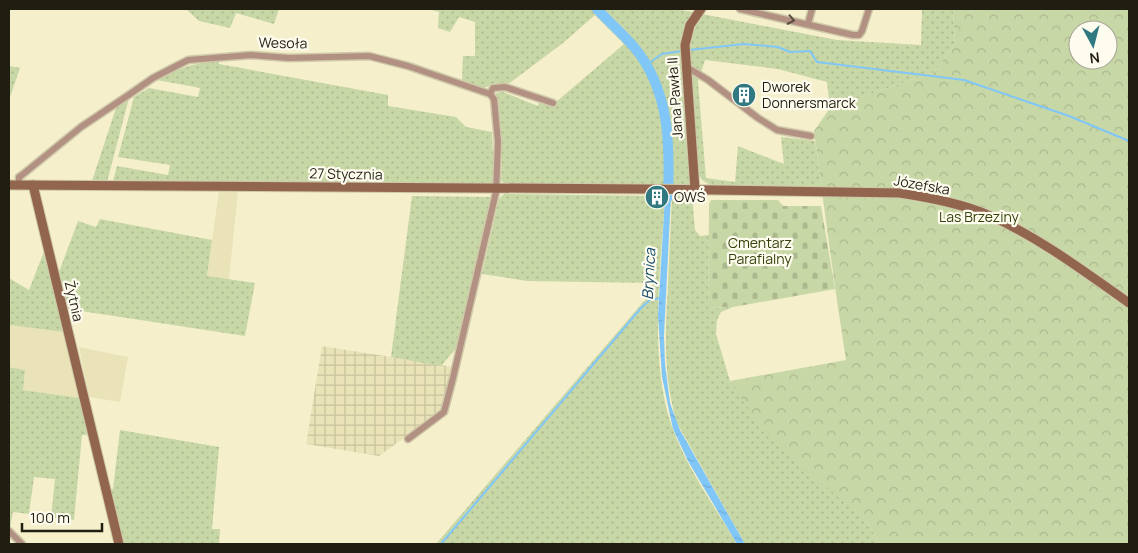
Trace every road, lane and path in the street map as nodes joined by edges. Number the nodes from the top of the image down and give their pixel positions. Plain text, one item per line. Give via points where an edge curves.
1 (699, 9) edge
2 (740, 9) edge
3 (812, 9) edge
4 (869, 9) edge
5 (808, 24) junction
6 (687, 69) junction
7 (490, 94) junction
8 (553, 104) dead end
9 (811, 136) dead end
10 (9, 185) edge
11 (18, 185) junction
12 (34, 185) junction
13 (496, 189) junction
14 (680, 190) joint
15 (695, 190) junction
16 (1129, 303) edge
17 (408, 439) dead end
18 (9, 531) edge
19 (22, 544) edge
20 (119, 544) edge

1 - 6 street, Jana Pawła II via 690,25 686,45
2 -> 5 street
3 - 5 street
4 - 5 street via 858,35
6 - 9 street via 708,80 777,130
6 - 15 street, Jana Pawła II
7 - 8 street via 493,88 505,87
7 - 11 street, Wesoła via 370,56 289,58 251,55 188,60 153,78 81,127 19,177
7 - 13 street via 494,99 498,142
10 - 11 street, 27 Stycznia
11 - 12 street, 27 Stycznia
12 - 13 street, 27 Stycznia
12 - 20 street, Żytnia
13 - 14 street, 27 Stycznia
13 - 17 street via 444,412
14 - 15 street, Józefska
15 - 16 street, Józefska via 900,193 930,198 991,216 1029,235
18 - 19 street

